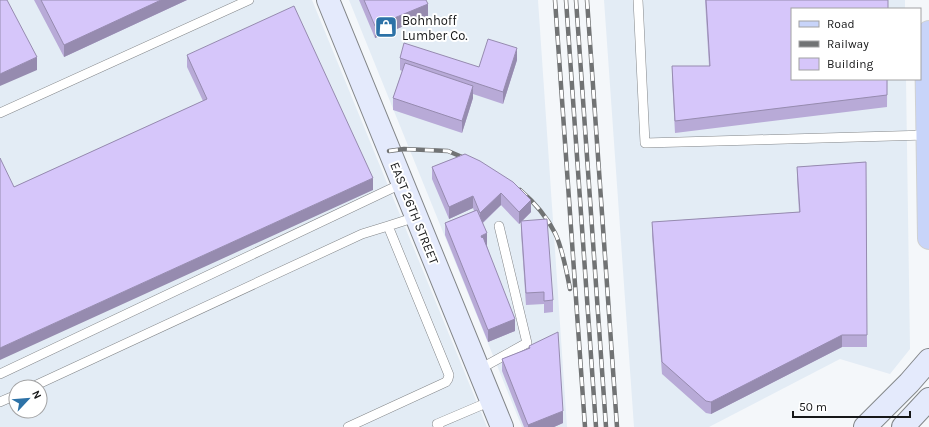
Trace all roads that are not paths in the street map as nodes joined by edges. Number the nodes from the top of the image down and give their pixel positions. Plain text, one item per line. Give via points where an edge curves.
1 (249, 0) edge
2 (328, 0) edge
3 (638, 0) edge
4 (929, 32) edge
5 (0, 114) edge
6 (927, 136) junction
7 (403, 183) junction
8 (416, 217) junction
9 (388, 226) junction
10 (498, 226) dead end
11 (929, 238) edge
12 (929, 360) edge
13 (478, 370) junction
14 (0, 374) edge
15 (48, 380) edge
16 (929, 398) edge
17 (491, 401) junction
18 (348, 427) edge
19 (439, 427) edge
20 (502, 427) edge
21 (865, 427) edge
22 (903, 427) edge

1 - 5 lane
2 - 7 street, EAST 26TH STREET
3 - 6 lane via 645,143
4 - 6 main road via 926,35
6 - 11 main road
7 - 8 street, EAST 26TH STREET
7 - 14 lane
8 - 9 lane
8 - 13 street, EAST 26TH STREET
9 - 15 lane via 362,234
9 - 18 lane via 449,375 446,382
10 - 13 lane via 526,343
12 - 21 street
13 - 17 street, EAST 26TH STREET
16 - 22 street
17 - 19 lane via 437,424
17 - 20 street, EAST 26TH STREET

